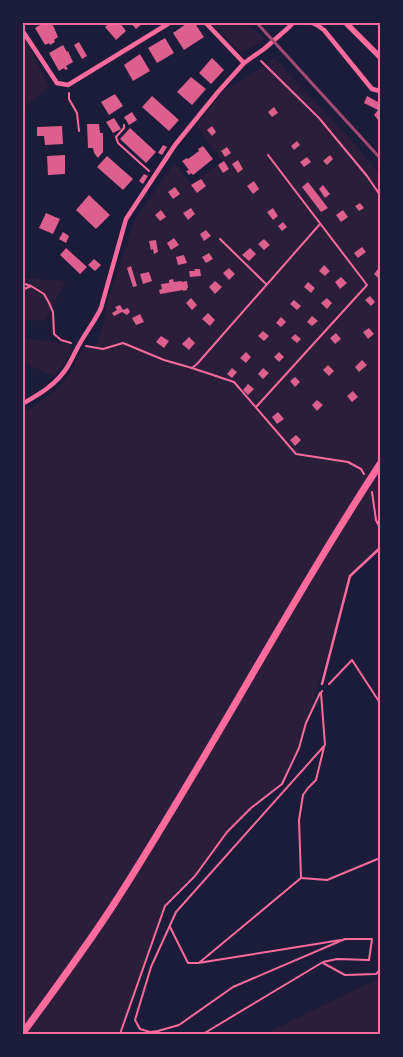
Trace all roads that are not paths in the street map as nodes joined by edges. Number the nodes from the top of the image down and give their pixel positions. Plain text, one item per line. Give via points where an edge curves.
1 (171, 22) edge
2 (205, 22) edge
3 (297, 22) edge
4 (310, 22) edge
5 (345, 22) edge
6 (22, 30) edge
7 (380, 57) edge
8 (244, 63) junction
9 (380, 91) edge
10 (22, 404) edge
11 (380, 464) edge
12 (380, 548) edge
13 (322, 684) road end
14 (22, 1034) edge

1 - 6 street via 68,85 57,83
2 - 8 street
3 - 8 street
4 - 9 street via 324,30 372,89
5 - 7 street
8 - 10 street via 176,144 126,219 101,308 67,368 41,393
11 - 14 main road via 117,899
12 - 13 lane via 350,576

